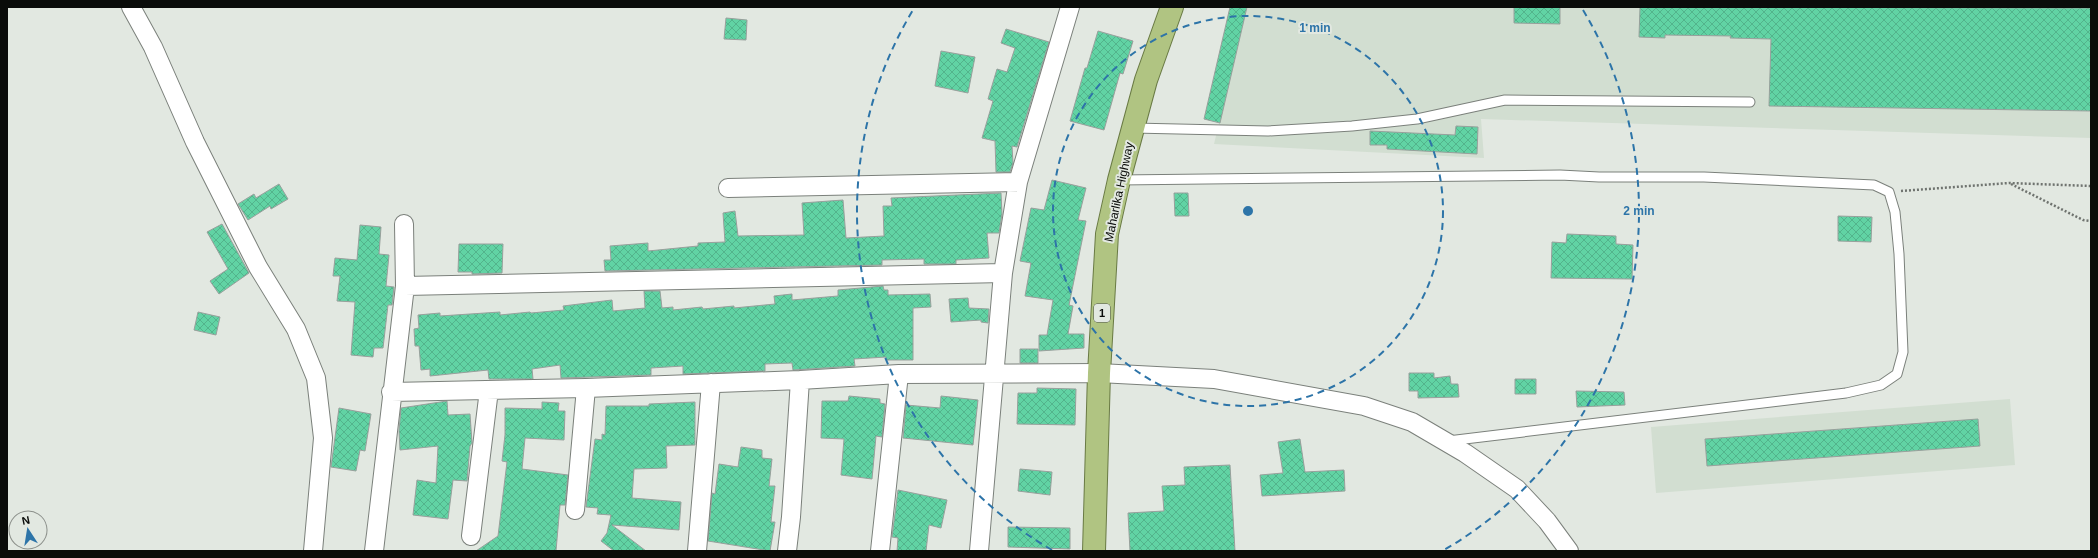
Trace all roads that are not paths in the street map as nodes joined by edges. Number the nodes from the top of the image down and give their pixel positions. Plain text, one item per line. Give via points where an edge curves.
1 (131, 7) edge
2 (1070, 7) edge
3 (1172, 7) edge
4 (1750, 102) dead end
5 (1133, 128) junction
6 (1119, 180) junction
7 (1018, 182) junction
8 (728, 188) dead end
9 (404, 224) dead end
10 (1003, 273) junction
11 (405, 286) junction
12 (995, 372) junction
13 (1099, 373) junction
14 (899, 374) junction
15 (800, 380) junction
16 (711, 383) junction
17 (586, 388) junction
18 (489, 390) junction
19 (391, 392) junction
20 (1445, 441) junction
21 (575, 510) dead end
22 (471, 536) dead end
23 (314, 551) edge
24 (374, 551) edge
25 (697, 551) edge
26 (787, 551) edge
27 (880, 551) edge
28 (979, 551) edge
29 (1094, 551) edge
30 (1569, 551) edge

1 - 23 street via 153,47 195,142 255,260 296,330 316,378 323,438
2 - 7 street
3 - 5 highway, Maharlika Highway / 1 via 1146,80
4 - 5 lane via 1505,100 1417,119 1352,126 1268,131
5 - 6 highway, Maharlika Highway / 1
6 - 13 highway, Maharlika Highway / 1 via 1107,234
6 - 20 lane via 1560,175 1704,177 1874,185 1888,192 1895,212 1899,247 1903,352 1897,374 1881,385 1846,393
7 - 8 street
7 - 10 street
9 - 11 street
10 - 11 street
10 - 12 street
11 - 19 street
12 - 13 street
12 - 14 street
12 - 28 street
13 - 20 street via 1214,379 1336,400 1364,406 1412,422
13 - 29 highway, Maharlika Highway / 1
14 - 15 street
14 - 27 street
15 - 16 street
15 - 26 street
16 - 17 street
16 - 25 street
17 - 18 street
17 - 21 street
18 - 19 street
18 - 22 street
19 - 24 street
20 - 30 street via 1517,489 1547,521

